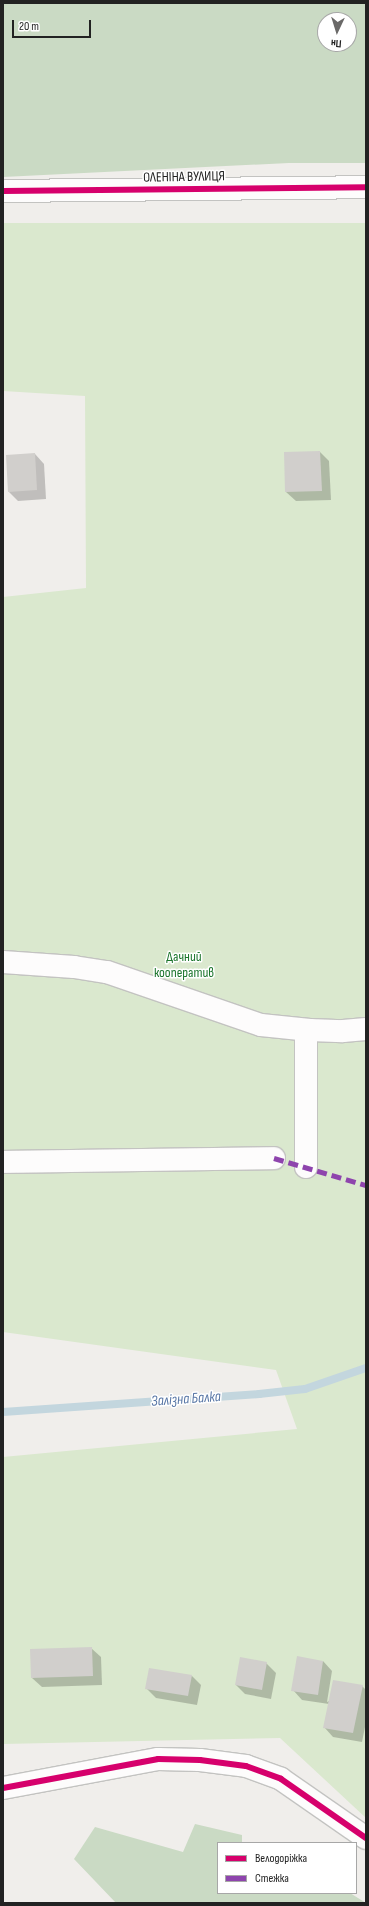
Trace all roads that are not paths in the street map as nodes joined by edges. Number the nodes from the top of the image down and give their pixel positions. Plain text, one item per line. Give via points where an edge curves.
1 (366, 187) edge
2 (3, 191) edge
3 (3, 962) edge
4 (366, 1028) edge
5 (306, 1030) junction
6 (274, 1158) dead end
7 (3, 1162) edge
8 (306, 1167) dead end
9 (3, 1788) edge
10 (366, 1838) edge

1 - 2 street
3 - 5 street via 74,966 107,972 261,1025
4 - 5 street via 343,1031
5 - 8 street
6 - 7 street
9 - 10 street via 158,1759 200,1760 246,1766 282,1779

